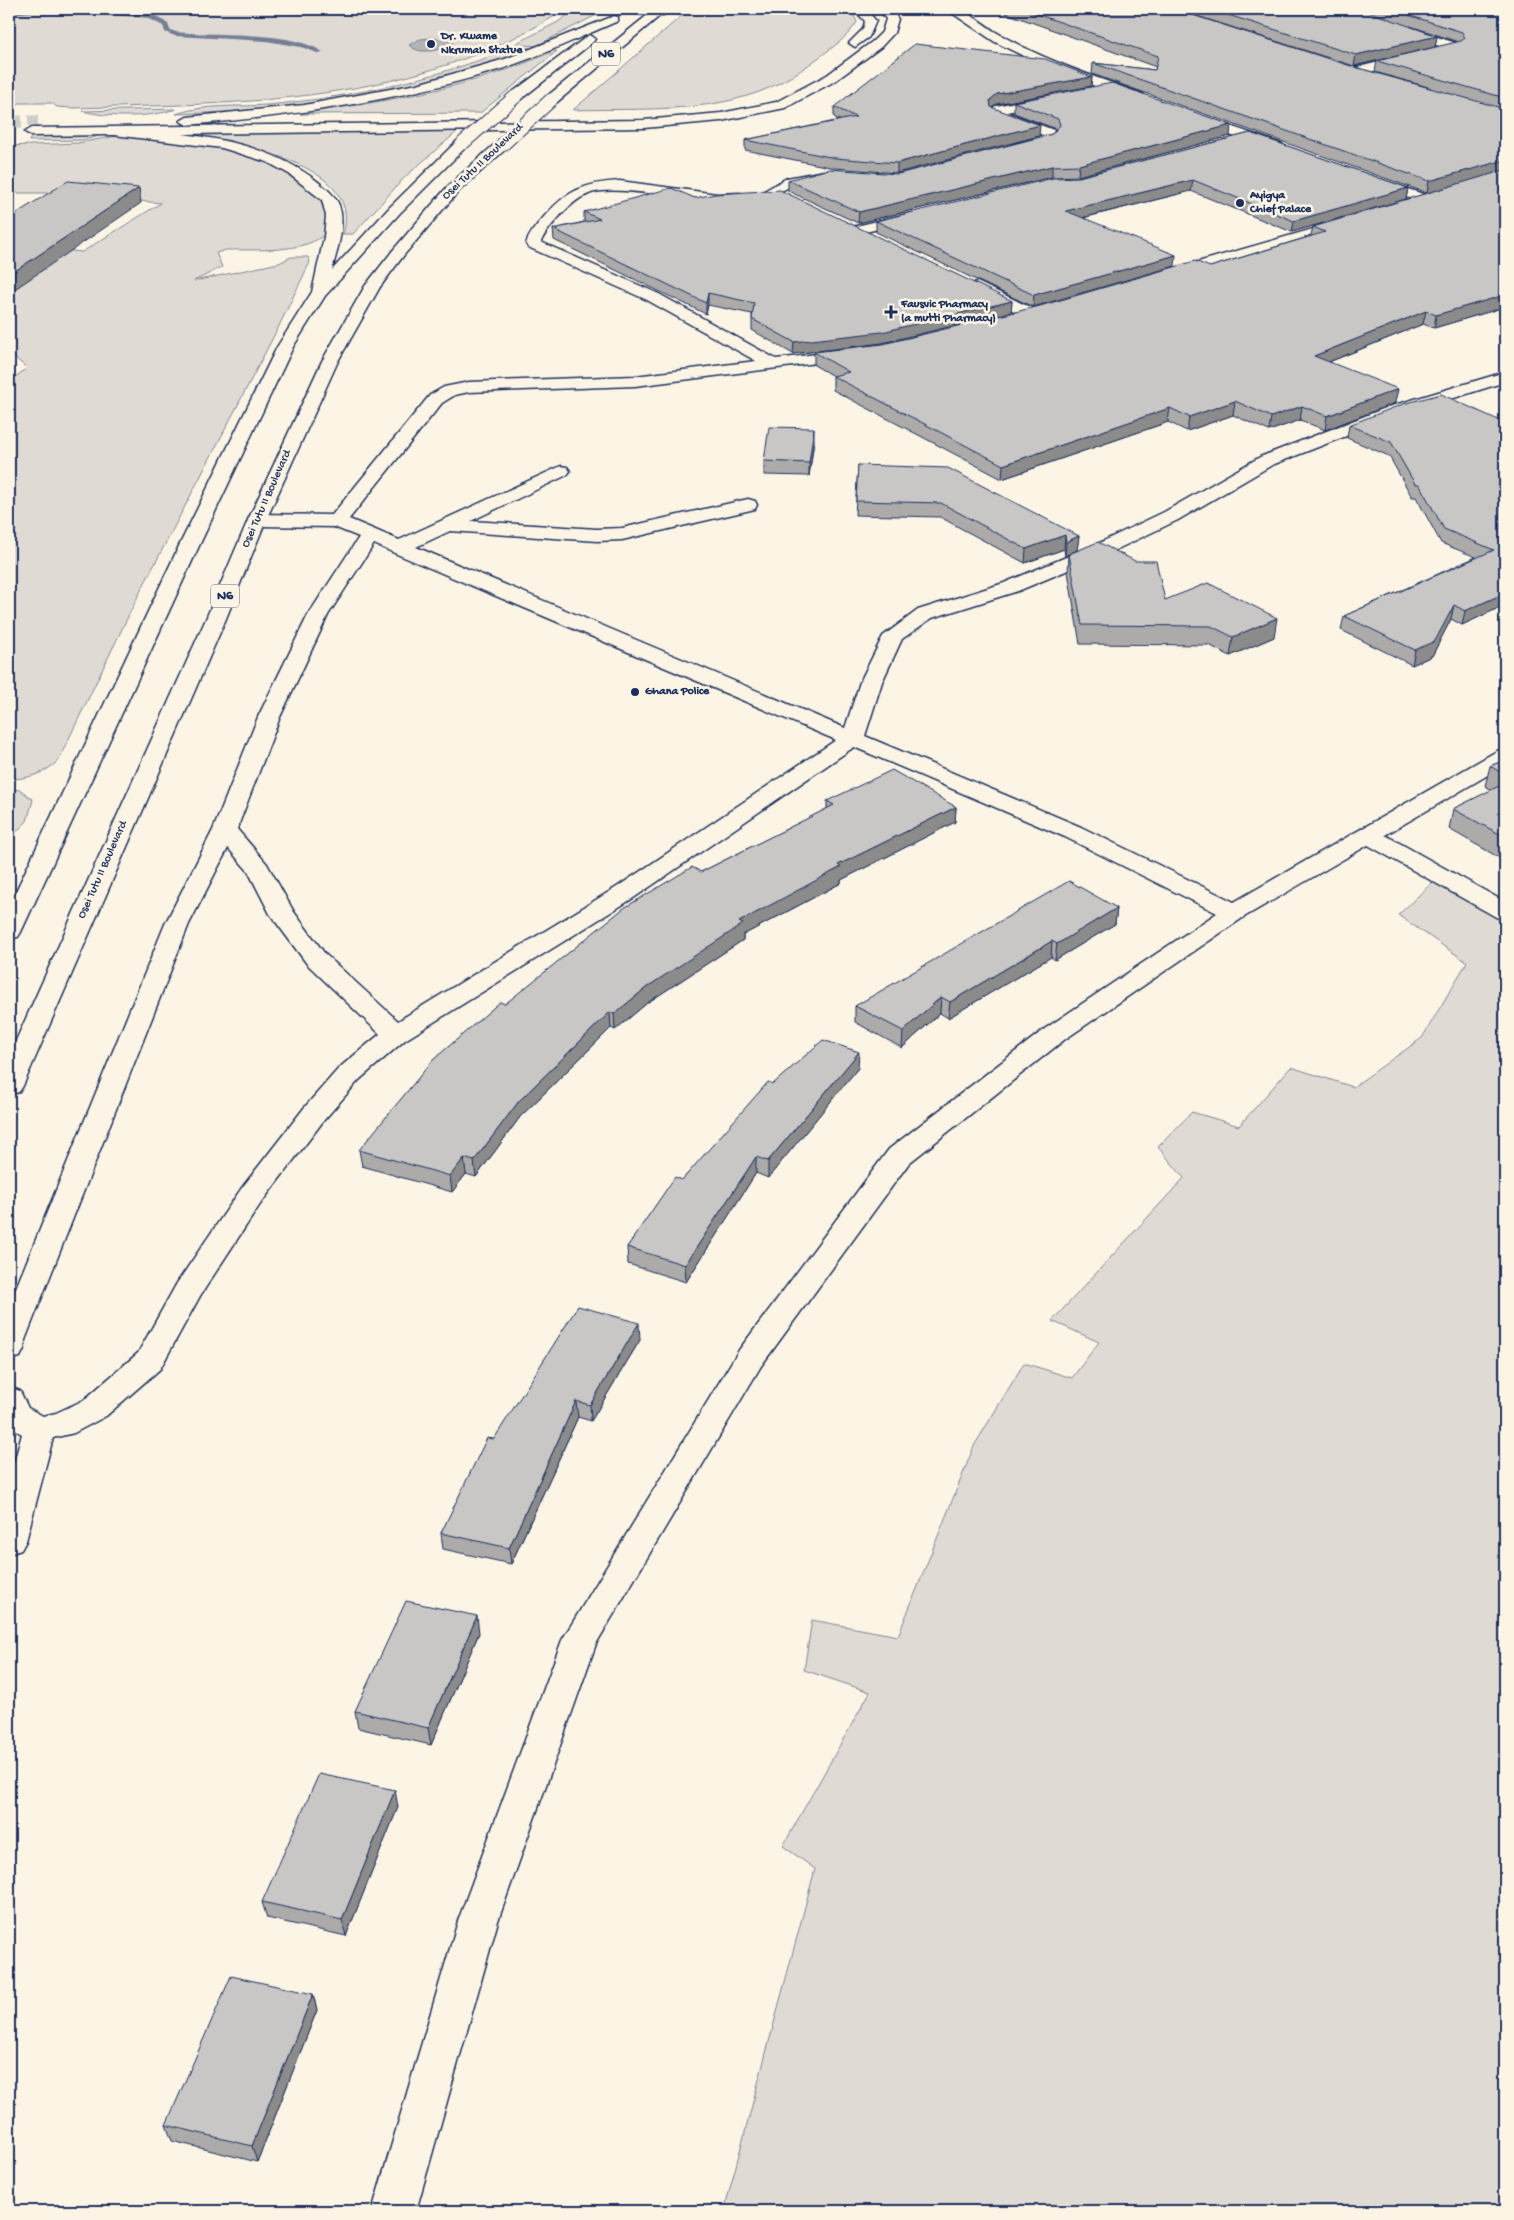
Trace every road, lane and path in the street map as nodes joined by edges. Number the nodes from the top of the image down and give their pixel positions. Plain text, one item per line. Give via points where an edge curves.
1 (672, 9) edge
2 (859, 9) edge
3 (886, 9) edge
4 (952, 9) edge
5 (1339, 9) edge
6 (657, 12) edge
7 (845, 50) dead end
8 (811, 74) dead end
9 (1383, 80) edge
10 (1111, 87) junction
11 (1084, 92) edge
12 (1066, 96) edge
13 (1152, 102) edge
14 (1186, 114) edge
15 (187, 121) junction
16 (120, 132) junction
17 (1249, 137) junction
18 (1220, 144) edge
19 (1006, 150) edge
20 (1286, 150) edge
21 (836, 174) edge
22 (1362, 177) edge
23 (764, 195) junction
24 (1444, 195) edge
25 (794, 200) edge
26 (1427, 200) junction
27 (1399, 208) edge
28 (922, 214) edge
29 (1362, 219) edge
30 (883, 242) edge
31 (1155, 278) edge
32 (962, 280) edge
33 (319, 293) junction
34 (1051, 308) edge
35 (1032, 314) junction
36 (1004, 320) edge
37 (865, 353) edge
38 (775, 365) junction
39 (1505, 377) edge
40 (561, 471) dead end
41 (748, 505) dead end
42 (257, 520) junction
43 (337, 521) junction
44 (447, 525) junction
45 (370, 535) junction
46 (400, 548) junction
47 (853, 738) junction
48 (1505, 756) edge
49 (224, 830) junction
50 (1368, 835) junction
51 (1235, 912) junction
52 (1505, 912) edge
53 (9, 932) edge
54 (396, 1034) junction
55 (9, 1086) edge
56 (9, 1349) edge
57 (9, 1399) edge
58 (39, 1429) junction
59 (9, 1541) edge
60 (394, 2211) edge

1 - 6 main road
2 - 7 main road via 869,14 872,22 869,29
3 - 16 main road via 892,19 888,33 831,78 780,104 720,117 605,125
4 - 10 main road via 999,39 1058,68
5 - 9 main road via 1455,47 1350,70
6 - 42 main road, Osei Tutu II Boulevard / N6, bridge via 551,100 437,206 373,286 330,361
8 - 15 main road via 750,102 668,113
10 - 11 main road
10 - 13 main road
12 - 19 main road via 999,109 996,112 1051,134 1046,140
14 - 17 main road
15 - 16 main road via 35,127
15 - 33 main road, Osei Tutu II Boulevard / N6, bridge via 314,109 414,89 495,67 617,16 463,143 394,210
16 - 33 main road via 227,146 280,164 323,192 331,204 335,224
17 - 18 main road
17 - 20 main road
21 - 23 main road via 792,181
22 - 26 main road
23 - 25 main road
23 - 38 main road via 719,198 661,189 600,187 581,191 568,200 535,237 533,244 653,297
24 - 26 main road
26 - 27 main road
28 - 30 main road via 852,228
29 - 31 main road
32 - 35 main road
33 - 53 main road, Osei Tutu II Boulevard / N6 via 285,347 261,394
34 - 35 main road
35 - 36 main road
37 - 38 main road
38 - 43 main road via 635,381 470,387 450,391 436,399
39 - 47 main road via 1394,410 1266,461 1171,516 1102,549 1011,587 924,614 894,636 871,682
40 - 44 main road
41 - 44 main road via 622,534
42 - 43 main road
42 - 55 main road, Osei Tutu II Boulevard / N6
43 - 45 main road
44 - 46 main road
45 - 46 main road
45 - 49 main road via 318,615 268,718
46 - 47 main road
47 - 51 main road via 1073,832
47 - 54 main road via 626,892
48 - 50 main road
49 - 54 main road via 259,869 282,914 316,959
49 - 56 main road via 177,924
50 - 51 main road
50 - 52 main road
51 - 60 main road via 1055,1034 899,1156 750,1358 580,1640 478,1920
54 - 58 main road via 350,1074 314,1114 256,1189 188,1291 149,1360 95,1408 63,1424
57 - 58 main road via 14,1415
58 - 59 main road

